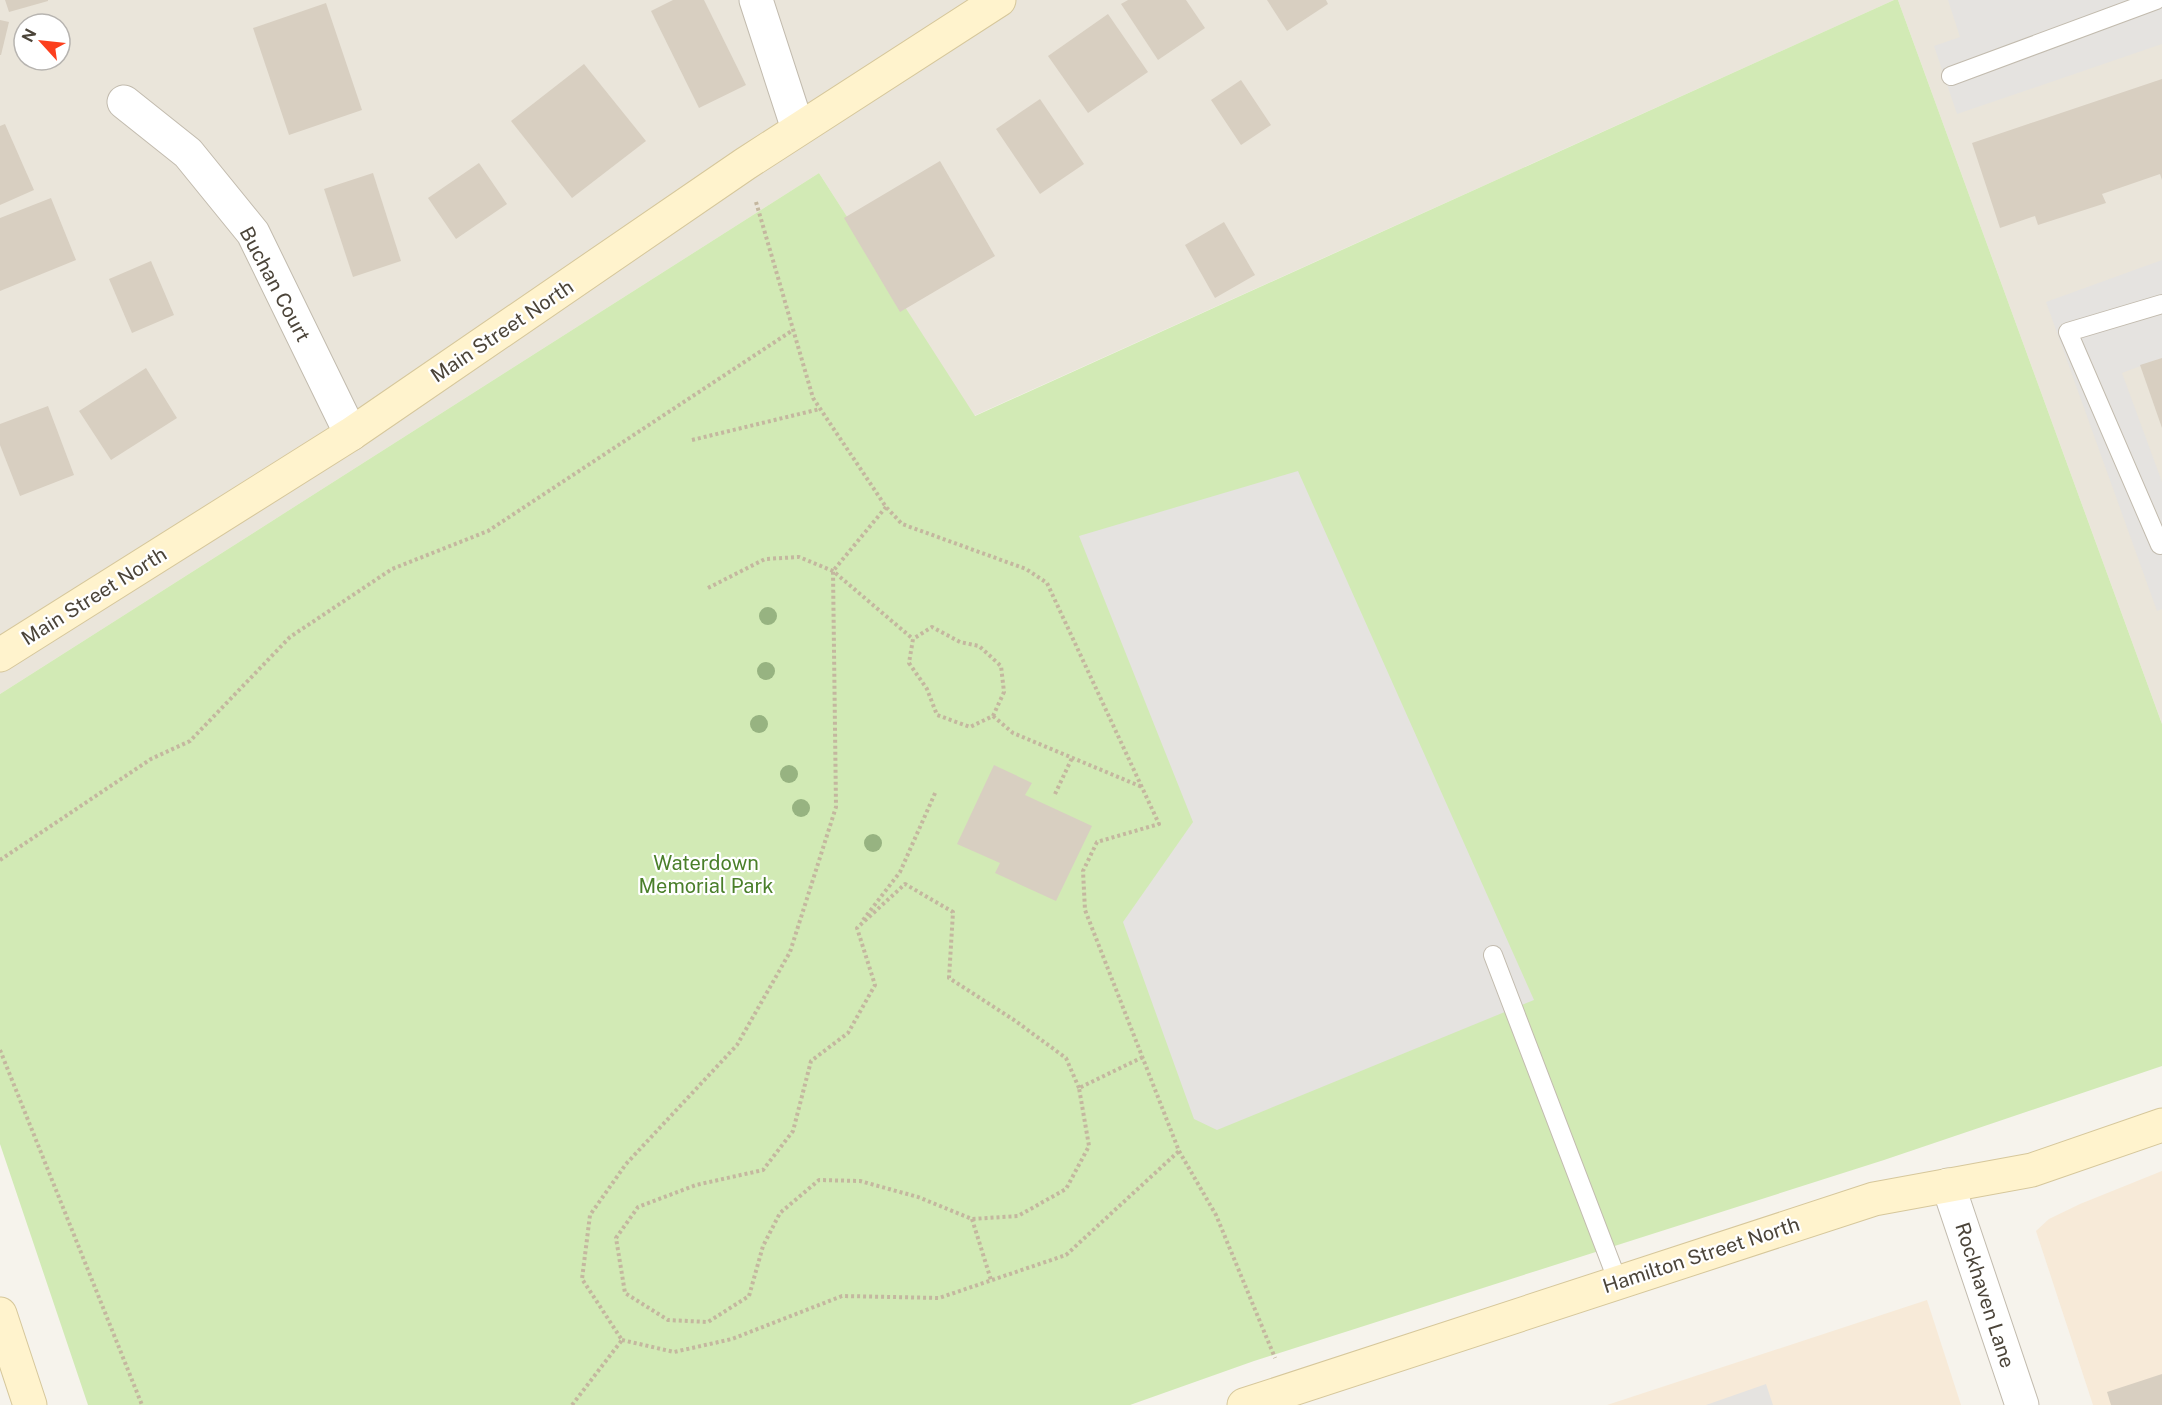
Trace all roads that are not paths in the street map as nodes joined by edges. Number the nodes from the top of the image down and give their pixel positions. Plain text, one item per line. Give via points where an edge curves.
1 (756, 0) edge
2 (999, 0) edge
3 (2156, 0) edge
4 (1951, 76) dead end
5 (124, 102) dead end
6 (798, 129) junction
7 (2162, 304) edge
8 (351, 434) junction
9 (2162, 544) edge
10 (0, 655) edge
11 (1492, 955) dead end
12 (2162, 1125) edge
13 (1948, 1185) junction
14 (1618, 1282) junction
15 (0, 1314) edge
16 (30, 1405) edge
17 (1244, 1405) edge
18 (2022, 1405) edge

1 - 6 street
2 - 6 street, Main Street North
3 - 4 lane
5 - 8 street, Buchan Court via 188,153 253,233
6 - 8 street, Main Street North
7 - 9 lane via 2068,332
8 - 10 street, Main Street North
11 - 14 lane
12 - 13 street, Hamilton Street North via 2032,1170
13 - 14 street, Hamilton Street North via 1874,1199
13 - 18 street, Rockhaven Lane
14 - 17 street, Hamilton Street North
15 - 16 street

